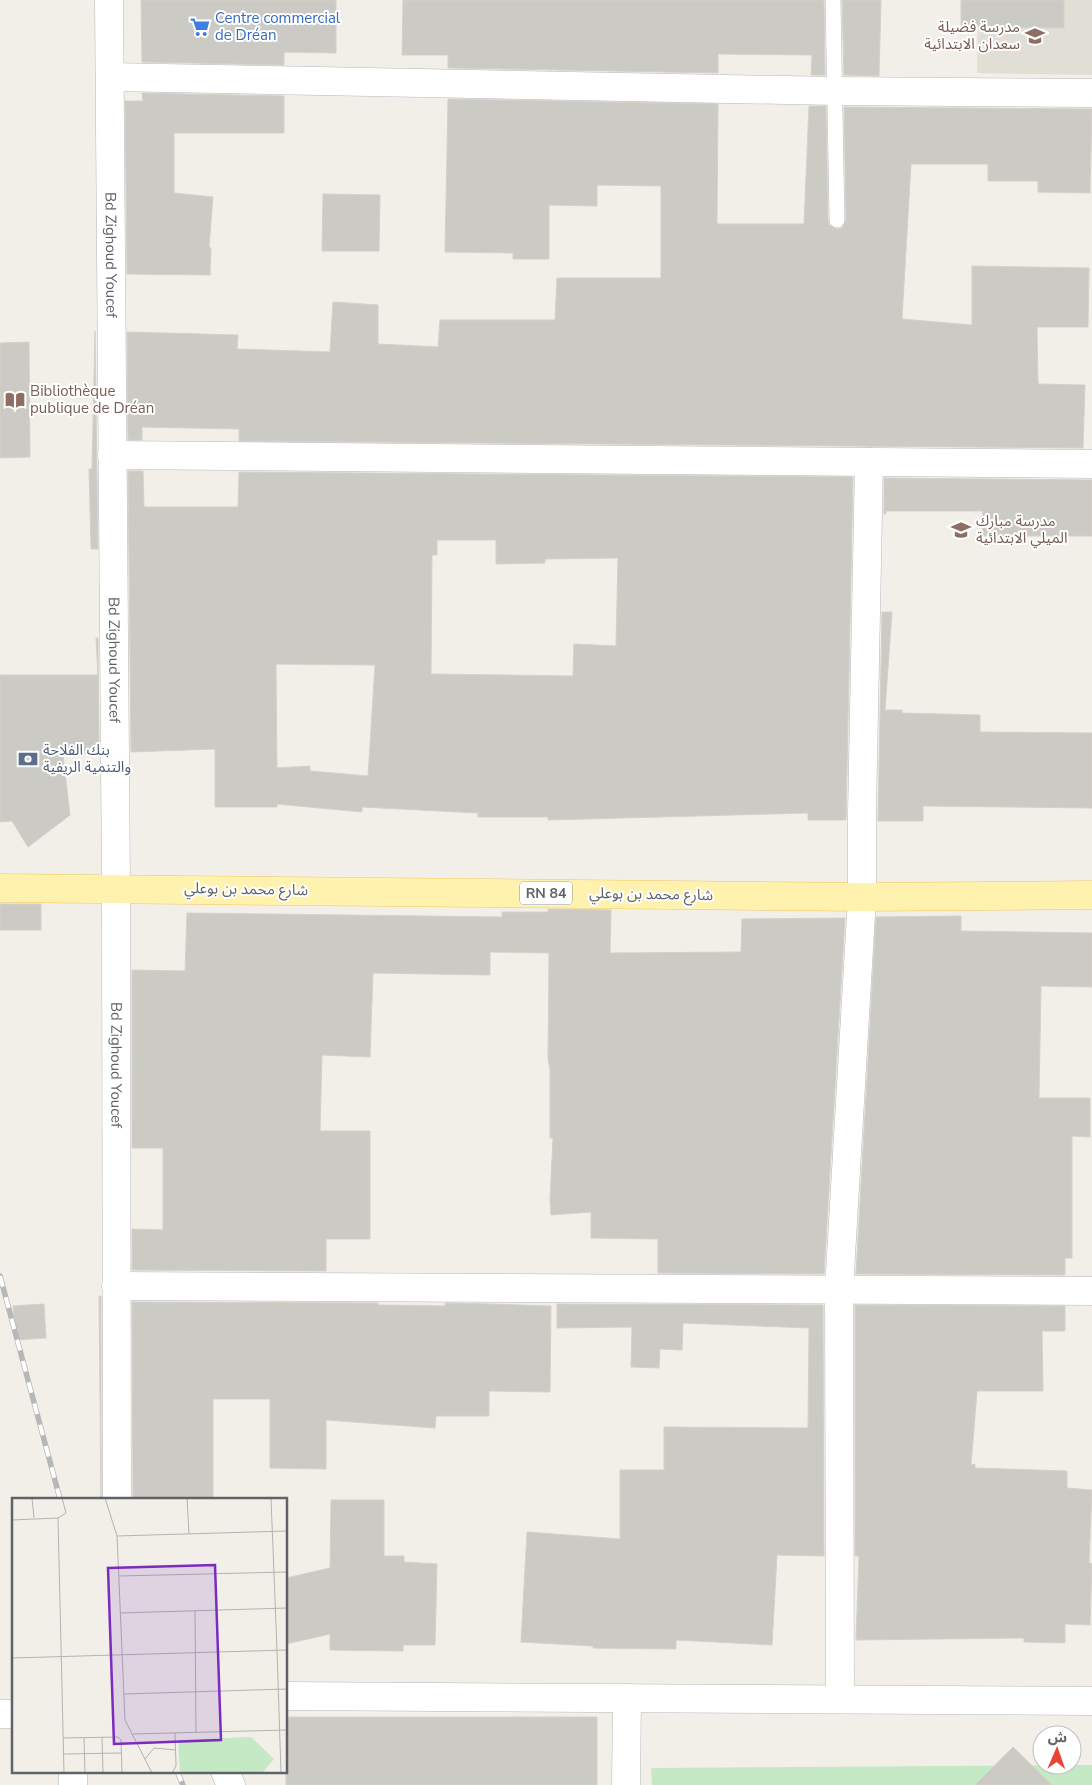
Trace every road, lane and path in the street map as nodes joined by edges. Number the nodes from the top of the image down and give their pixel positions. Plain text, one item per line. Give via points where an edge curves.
1 (109, 0) edge
2 (833, 0) edge
3 (110, 77) junction
4 (835, 91) junction
5 (1092, 93) edge
6 (837, 220) dead end
7 (112, 455) junction
8 (869, 462) junction
9 (1092, 464) edge
10 (0, 888) edge
11 (116, 888) junction
12 (1092, 895) edge
13 (862, 897) junction
14 (116, 1286) junction
15 (839, 1290) junction
16 (1092, 1291) edge
17 (117, 1498) edge
18 (288, 1696) edge
19 (626, 1698) junction
20 (840, 1699) junction
21 (1092, 1702) edge
22 (73, 1772) edge
23 (225, 1772) edge
24 (73, 1785) edge
25 (231, 1785) edge
26 (626, 1785) edge

1 - 3 street, Bd Zighoud Youcef
2 - 4 lane
3 - 4 street
3 - 7 street, Bd Zighoud Youcef
4 - 5 street
4 - 6 lane
7 - 8 street
7 - 11 street, Bd Zighoud Youcef
8 - 9 street
8 - 13 street
10 - 11 main road, شارع محمد بن بوعلي / RN 84
11 - 13 main road, شارع محمد بن بوعلي / RN 84
11 - 14 street, Bd Zighoud Youcef
12 - 13 main road, شارع محمد بن بوعلي / RN 84
13 - 15 street
14 - 15 street
14 - 17 street, Bd Zighoud Youcef
15 - 16 street
15 - 20 street
18 - 19 street
19 - 20 street
19 - 26 street
20 - 21 street
22 - 24 street
23 - 25 street

